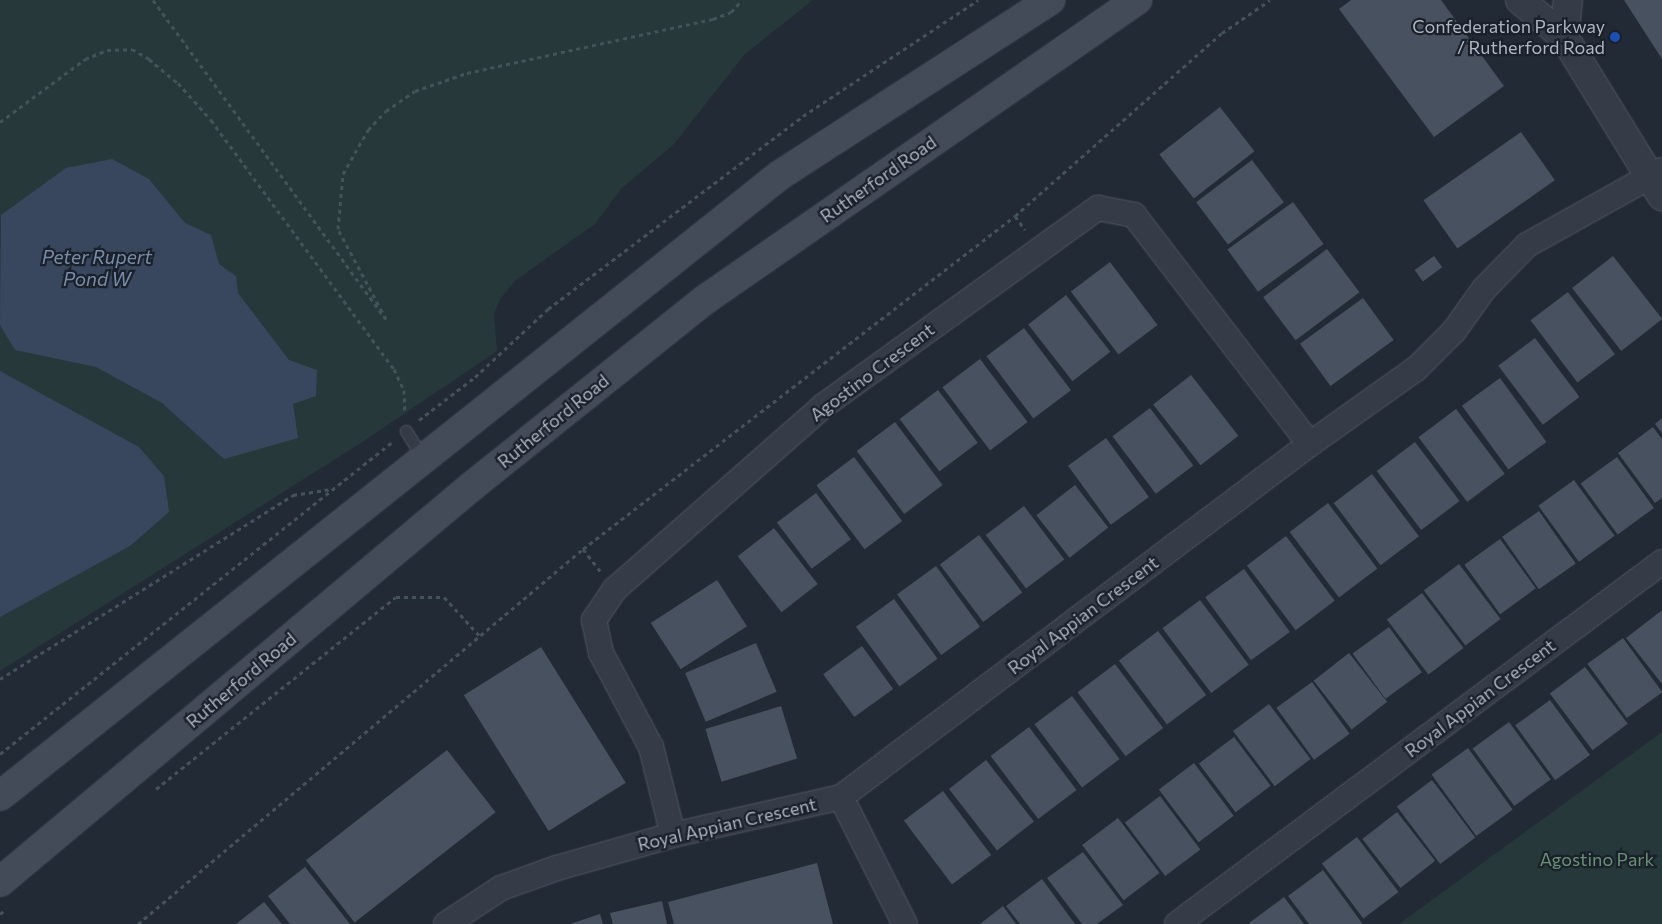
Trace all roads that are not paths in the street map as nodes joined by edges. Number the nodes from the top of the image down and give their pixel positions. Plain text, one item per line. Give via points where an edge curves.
1 (1050, 0) edge
2 (1137, 0) edge
3 (1520, 0) edge
4 (1568, 0) edge
5 (1564, 37) junction
6 (1658, 181) edge
7 (406, 431) road end
8 (1310, 444) junction
9 (423, 458) junction
10 (1662, 562) edge
11 (0, 796) edge
12 (841, 797) junction
13 (673, 835) junction
14 (4, 895) edge
15 (446, 924) edge
16 (905, 924) edge
17 (1177, 924) edge

1 - 9 main road via 780,175
2 - 14 main road, Rutherford Road via 706,299 471,487
3 - 5 street
4 - 5 street
5 - 6 street
6 - 8 street, Royal Appian Crescent via 1527,245 1484,288 1454,331 1417,368
7 - 9 lane
8 - 12 street, Royal Appian Crescent
8 - 13 street, Agostino Crescent via 1134,215 1098,208 823,406 615,589 594,620 600,653 651,747
9 - 11 main road
10 - 17 street, Royal Appian Crescent
12 - 13 street, Royal Appian Crescent
12 - 16 street
13 - 15 street, Royal Appian Crescent via 557,868 501,888

